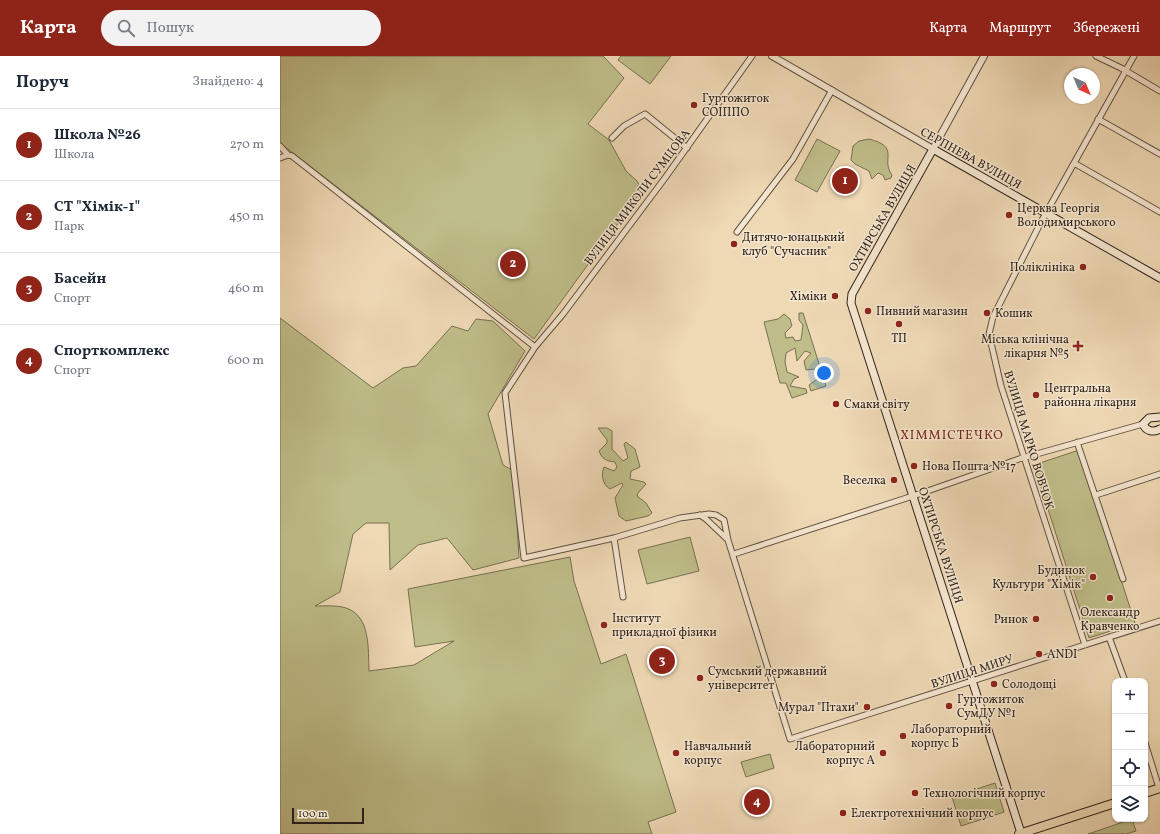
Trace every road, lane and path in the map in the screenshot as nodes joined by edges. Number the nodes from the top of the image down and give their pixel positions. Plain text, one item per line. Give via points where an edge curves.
1 (752, 56) edge
2 (772, 56) edge
3 (984, 56) edge
4 (1096, 56) edge
5 (1134, 56) edge
6 (1125, 71) junction
7 (832, 90) junction
8 (1160, 91) edge
9 (1098, 119) junction
10 (612, 138) dead end
11 (280, 146) edge
12 (687, 148) junction
13 (933, 150) junction
14 (1160, 154) edge
15 (288, 155) junction
16 (280, 158) edge
17 (1074, 163) junction
18 (1160, 212) edge
19 (1047, 213) junction
20 (737, 232) dead end
21 (1160, 278) edge
22 (535, 347) junction
23 (1160, 418) edge
24 (1143, 424) junction
25 (1160, 429) edge
26 (1078, 442) junction
27 (1023, 458) junction
28 (1160, 474) edge
29 (1096, 495) junction
30 (914, 496) junction
31 (699, 514) junction
32 (614, 538) junction
33 (728, 540) junction
34 (734, 554) junction
35 (1123, 579) dead end
36 (623, 597) dead end
37 (1160, 621) edge
38 (1109, 637) junction
39 (1085, 645) junction
40 (1123, 678) edge
41 (973, 681) junction
42 (1147, 750) edge
43 (1160, 789) edge
44 (1148, 792) edge
45 (1112, 804) edge
46 (1020, 834) edge

1 - 12 street, ВУЛИЦЯ МИКОЛИ СУМЦОВА
2 - 7 street, СЕРПНЕВА ВУЛИЦЯ
3 - 13 street, ОХТИРСЬКА ВУЛИЦЯ
4 - 6 street
5 - 6 street, ВУЛИЦЯ МАРКО ВОВЧОК
6 - 8 street
6 - 9 street, ВУЛИЦЯ МАРКО ВОВЧОК
7 - 13 street, СЕРПНЕВА ВУЛИЦЯ
7 - 20 street via 793,160
9 - 14 street
9 - 17 street, ВУЛИЦЯ МАРКО ВОВЧОК
10 - 12 street via 624,126 645,114
11 - 15 street
12 - 22 street, ВУЛИЦЯ МИКОЛИ СУМЦОВА via 563,314
13 - 19 main road, СЕРПНЕВА ВУЛИЦЯ
13 - 30 main road, ОХТИРСЬКА ВУЛИЦЯ via 852,294 852,303
15 - 16 street
15 - 22 street
17 - 18 street
17 - 19 street, ВУЛИЦЯ МАРКО ВОВЧОК
19 - 21 main road, СЕРПНЕВА ВУЛИЦЯ
19 - 27 street, ВУЛИЦЯ МАРКО ВОВЧОК via 995,312 989,334 1000,386
22 - 32 street, ВУЛИЦЯ МИКОЛИ СУМЦОВА via 505,393 524,558
23 - 24 main road via 1149,418
24 - 25 main road via 1147,430
24 - 26 street
26 - 27 street
26 - 29 street
27 - 30 street
27 - 39 street, ВУЛИЦЯ МАРКО ВОВЧОК
28 - 29 street
29 - 35 street
30 - 34 street
30 - 41 main road, ОХТИРСЬКА ВУЛИЦЯ
31 - 32 street
31 - 33 street
31 - 33 street via 716,515 724,520
32 - 36 street
33 - 34 street
34 - 41 street, ВУЛИЦЯ МИРУ via 790,739
37 - 38 street, ВУЛИЦЯ МИРУ
38 - 39 street, ВУЛИЦЯ МИРУ
38 - 40 street
39 - 41 street, ВУЛИЦЯ МИРУ
41 - 46 main road, ОХТИРСЬКА ВУЛИЦЯ
42 - 43 street
43 - 44 main road
45 - 46 main road

